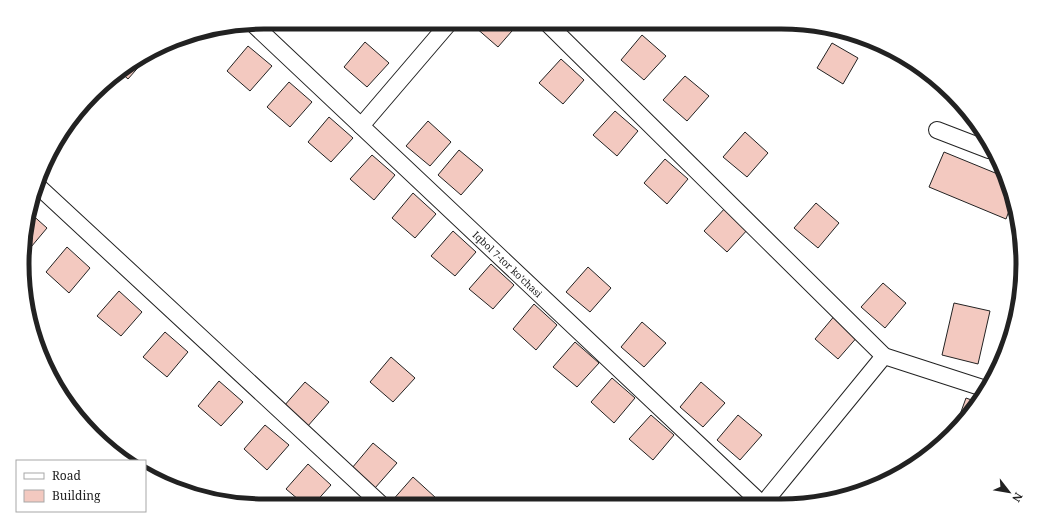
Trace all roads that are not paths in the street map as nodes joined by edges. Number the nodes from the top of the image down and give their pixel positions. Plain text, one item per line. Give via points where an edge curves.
1 (258, 29) edge
2 (444, 29) edge
3 (553, 29) edge
4 (361, 126) junction
5 (937, 130) dead end
6 (986, 149) edge
7 (41, 189) edge
8 (884, 356) junction
9 (981, 387) edge
10 (376, 499) edge
11 (758, 499) edge
12 (767, 499) edge

1 - 4 street, Iqbol 7-tor ko'chasi
2 - 4 street
3 - 8 street
4 - 11 street, Iqbol 7-tor ko'chasi
5 - 6 street
7 - 10 street
8 - 9 street
8 - 12 street

